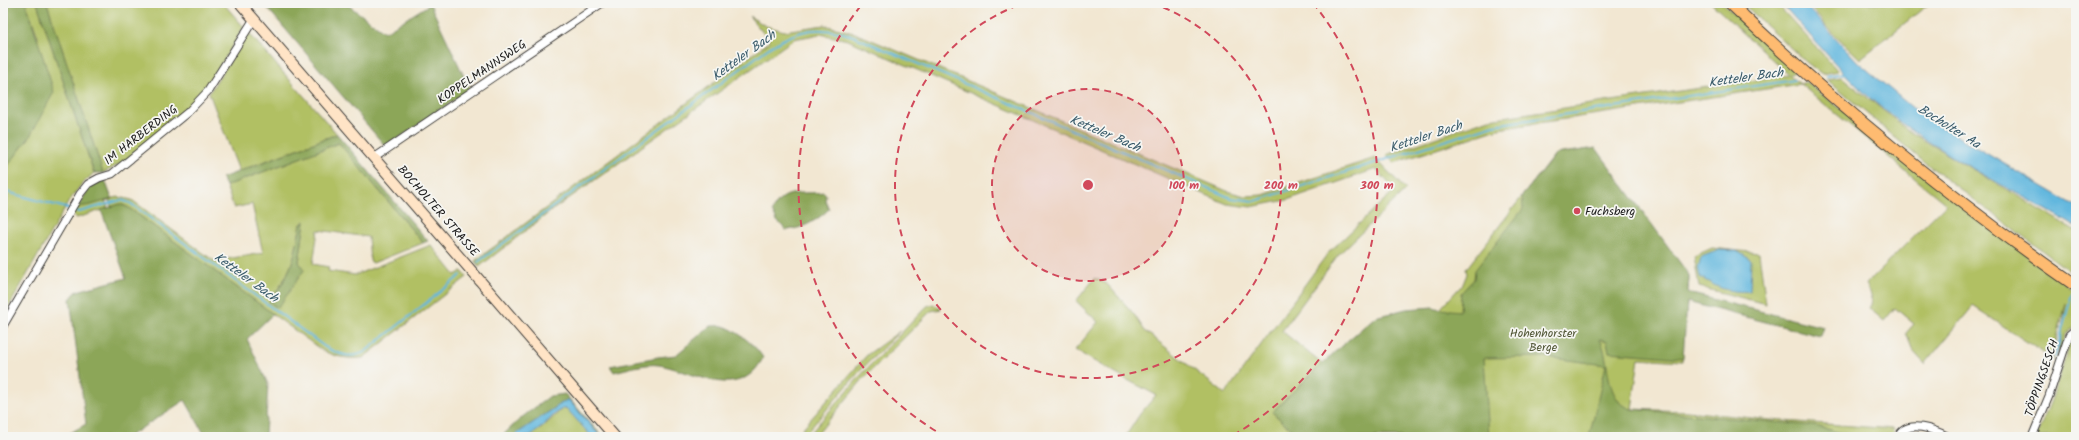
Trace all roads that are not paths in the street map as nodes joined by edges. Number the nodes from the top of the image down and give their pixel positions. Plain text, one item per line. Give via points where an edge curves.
1 (240, 3) edge
2 (602, 3) edge
3 (1730, 3) edge
4 (1737, 3) edge
5 (254, 19) junction
6 (374, 158) junction
7 (2076, 280) edge
8 (2076, 286) edge
9 (3, 326) edge
10 (2076, 329) edge
11 (615, 437) edge
12 (1898, 437) edge
13 (1949, 437) edge
14 (2032, 437) edge

1 - 5 main road, BOCHOLTER STRASSE
2 - 6 street, KOPPELMANNSWEG
3 - 8 highway via 1862,122 1943,189
4 - 7 highway via 1863,116 1946,185
5 - 6 main road, BOCHOLTER STRASSE
5 - 9 street, IM HARBERDING via 208,91 188,112 112,174 88,184 73,205
6 - 11 main road, BOCHOLTER STRASSE
10 - 14 street, TÖPPINGSESCH via 2069,335
12 - 13 street via 1902,431 1912,427 1937,431

